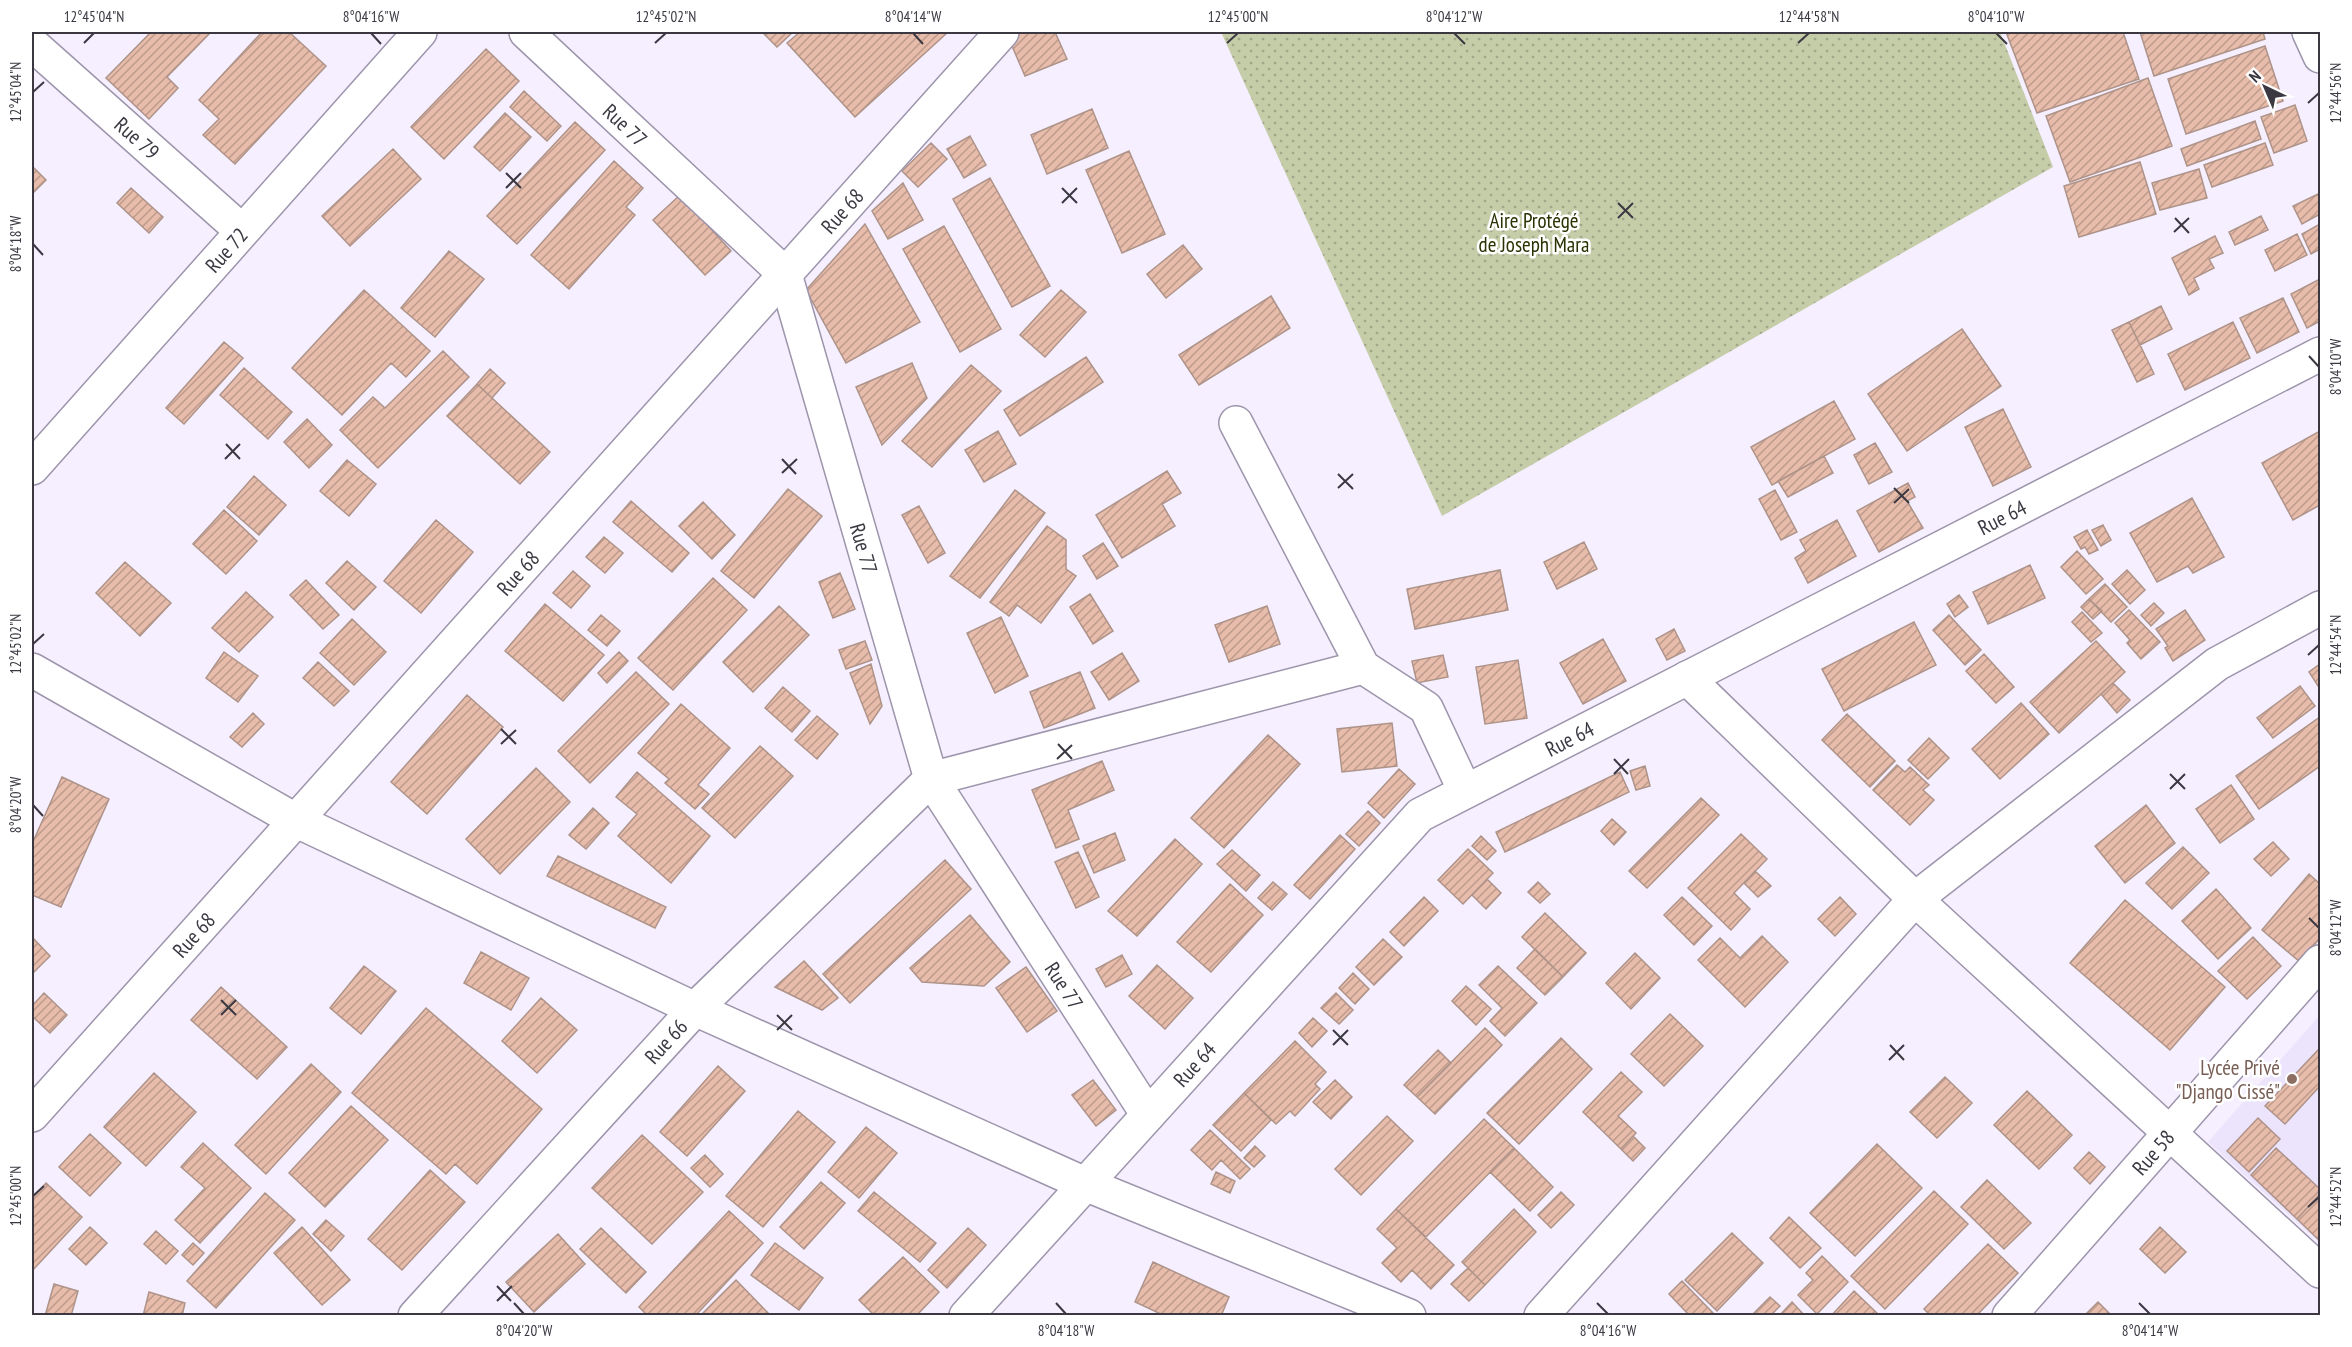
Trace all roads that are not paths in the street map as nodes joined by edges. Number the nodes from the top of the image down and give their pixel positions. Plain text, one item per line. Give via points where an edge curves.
1 (420, 32) edge
2 (526, 32) edge
3 (1002, 32) edge
4 (2308, 32) edge
5 (32, 44) edge
6 (2320, 56) edge
7 (242, 231) junction
8 (785, 274) junction
9 (2320, 354) edge
10 (1236, 423) dead end
11 (32, 468) edge
12 (2320, 608) edge
13 (1363, 667) junction
14 (32, 670) edge
15 (1687, 678) junction
16 (931, 779) junction
17 (1465, 791) junction
18 (295, 820) junction
19 (1915, 899) junction
20 (2320, 962) edge
21 (694, 1009) junction
22 (32, 1115) edge
23 (1148, 1115) junction
24 (2169, 1133) junction
25 (1085, 1184) junction
26 (2320, 1271) edge
27 (415, 1316) edge
28 (966, 1316) edge
29 (1409, 1316) edge
30 (1541, 1316) edge
31 (2009, 1316) edge

1 - 7 street, Rue 72
2 - 8 street, Rue 77
3 - 8 street, Rue 68
4 - 6 street
5 - 7 street, Rue 79
7 - 11 street, Rue 72
8 - 16 street, Rue 77
8 - 18 street, Rue 68
9 - 15 street, Rue 64
10 - 13 street
12 - 19 street via 2217,664
13 - 16 street
13 - 17 street via 1426,708
14 - 18 street
15 - 17 street, Rue 64
15 - 19 street
16 - 21 street, Rue 66
16 - 23 street, Rue 77
17 - 23 street, Rue 64 via 1420,815
18 - 21 street
18 - 22 street, Rue 68
19 - 24 street
19 - 30 street
20 - 24 street, Rue 58
21 - 25 street
21 - 27 street, Rue 66
23 - 25 street, Rue 64
24 - 26 street
24 - 31 street, Rue 58
25 - 28 street, Rue 64
25 - 29 street

